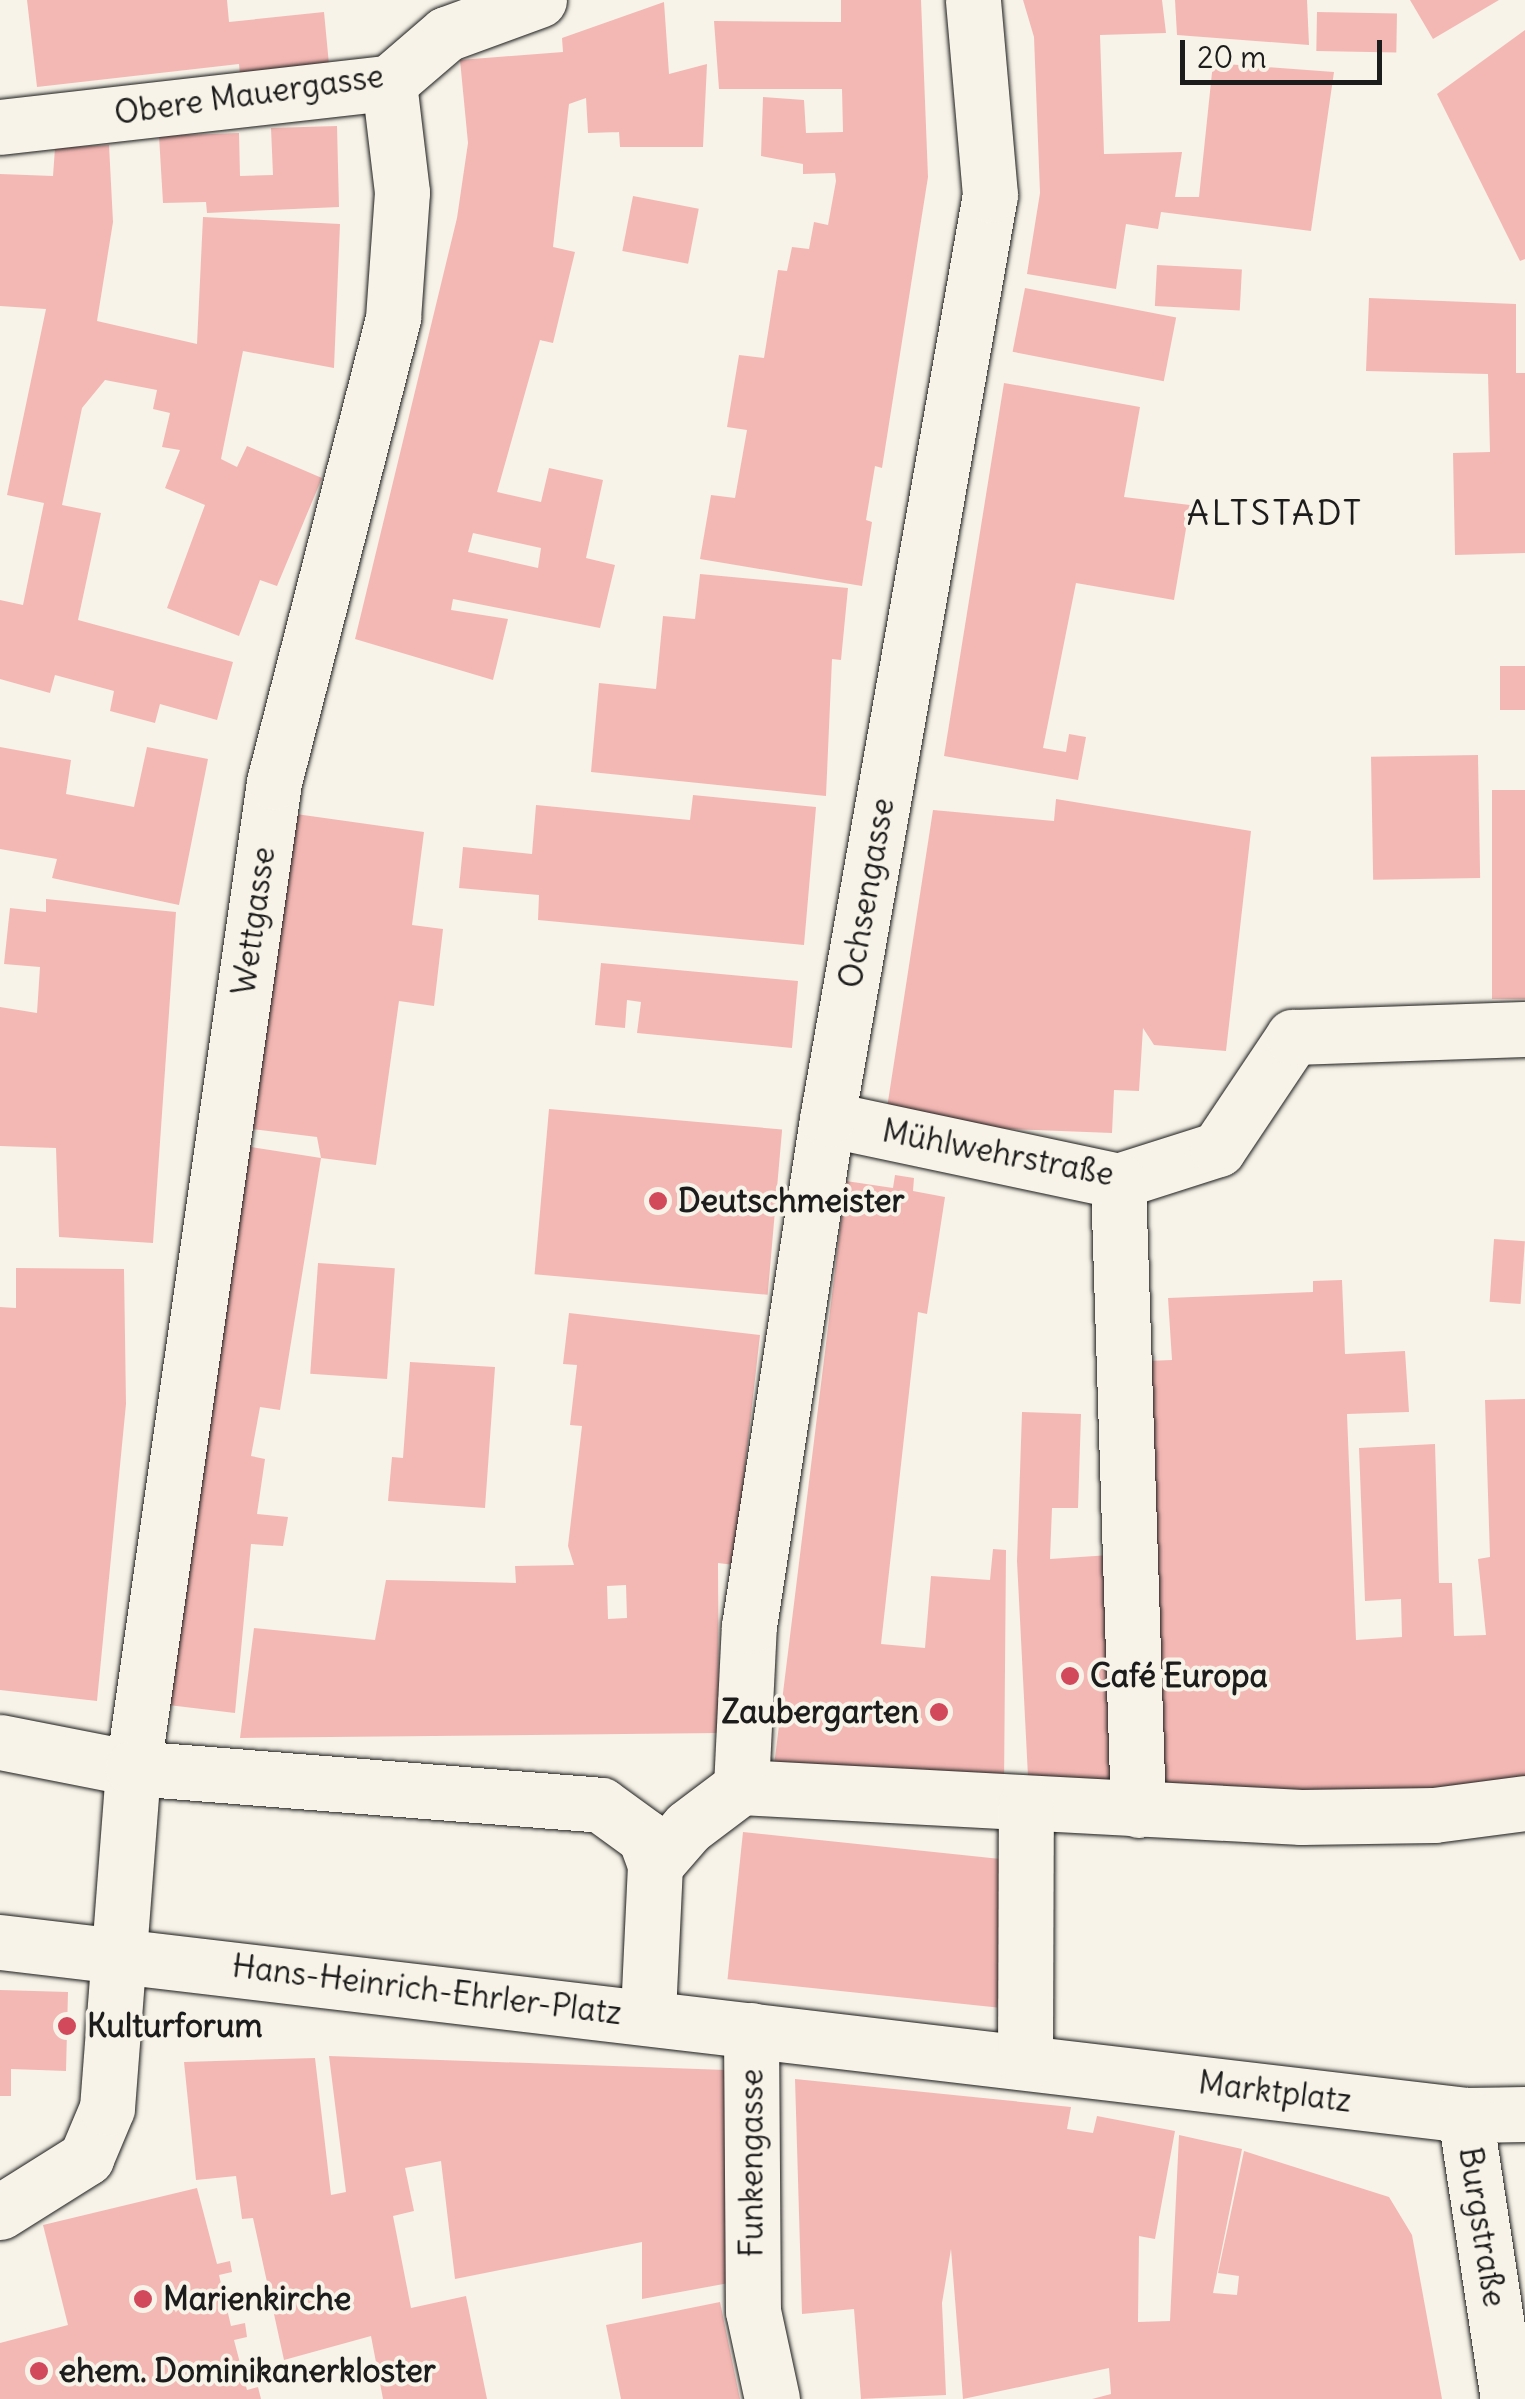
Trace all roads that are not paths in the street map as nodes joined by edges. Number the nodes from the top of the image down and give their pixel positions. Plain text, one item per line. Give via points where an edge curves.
1 (538, 0) edge
2 (973, 0) edge
3 (389, 82) junction
4 (0, 127) edge
5 (1525, 1029) edge
6 (827, 1119) junction
7 (1118, 1181) junction
8 (0, 1742) edge
9 (133, 1768) junction
10 (741, 1787) junction
11 (1525, 1803) edge
12 (1026, 1806) junction
13 (1138, 1810) junction
14 (655, 1865) junction
15 (0, 1942) edge
16 (117, 1954) junction
17 (648, 2016) junction
18 (751, 2030) junction
19 (1025, 2062) junction
20 (1465, 2114) junction
21 (1525, 2114) edge
22 (0, 2212) edge
23 (772, 2399) edge
24 (1508, 2399) edge

1 - 3 street, Obere Mauergasse via 446,34
2 - 6 street, Ochsengasse via 990,195
3 - 4 street, Obere Mauergasse
3 - 9 street, Wettgasse via 402,192 393,318 274,782
5 - 7 street, Mühlwehrstraße via 1293,1037 1218,1149
6 - 7 street, Mühlwehrstraße
6 - 10 street, Ochsengasse via 749,1626
7 - 13 street
8 - 9 street
9 - 14 street via 601,1806 645,1837
9 - 16 street
10 - 12 street
10 - 14 street via 688,1826
11 - 13 street via 1434,1815
12 - 13 street
12 - 19 street
14 - 17 street, Hans-Heinrich-Ehrler-Platz
15 - 16 street, Hans-Heinrich-Ehrler-Platz
16 - 17 street, Hans-Heinrich-Ehrler-Platz
16 - 22 street via 106,2108 86,2158
17 - 18 street, Funkengasse
18 - 19 street, Marktplatz
18 - 23 street, Funkengasse via 753,2311
19 - 20 street, Marktplatz
20 - 21 street, Marktplatz
20 - 24 street, Burgstraße

